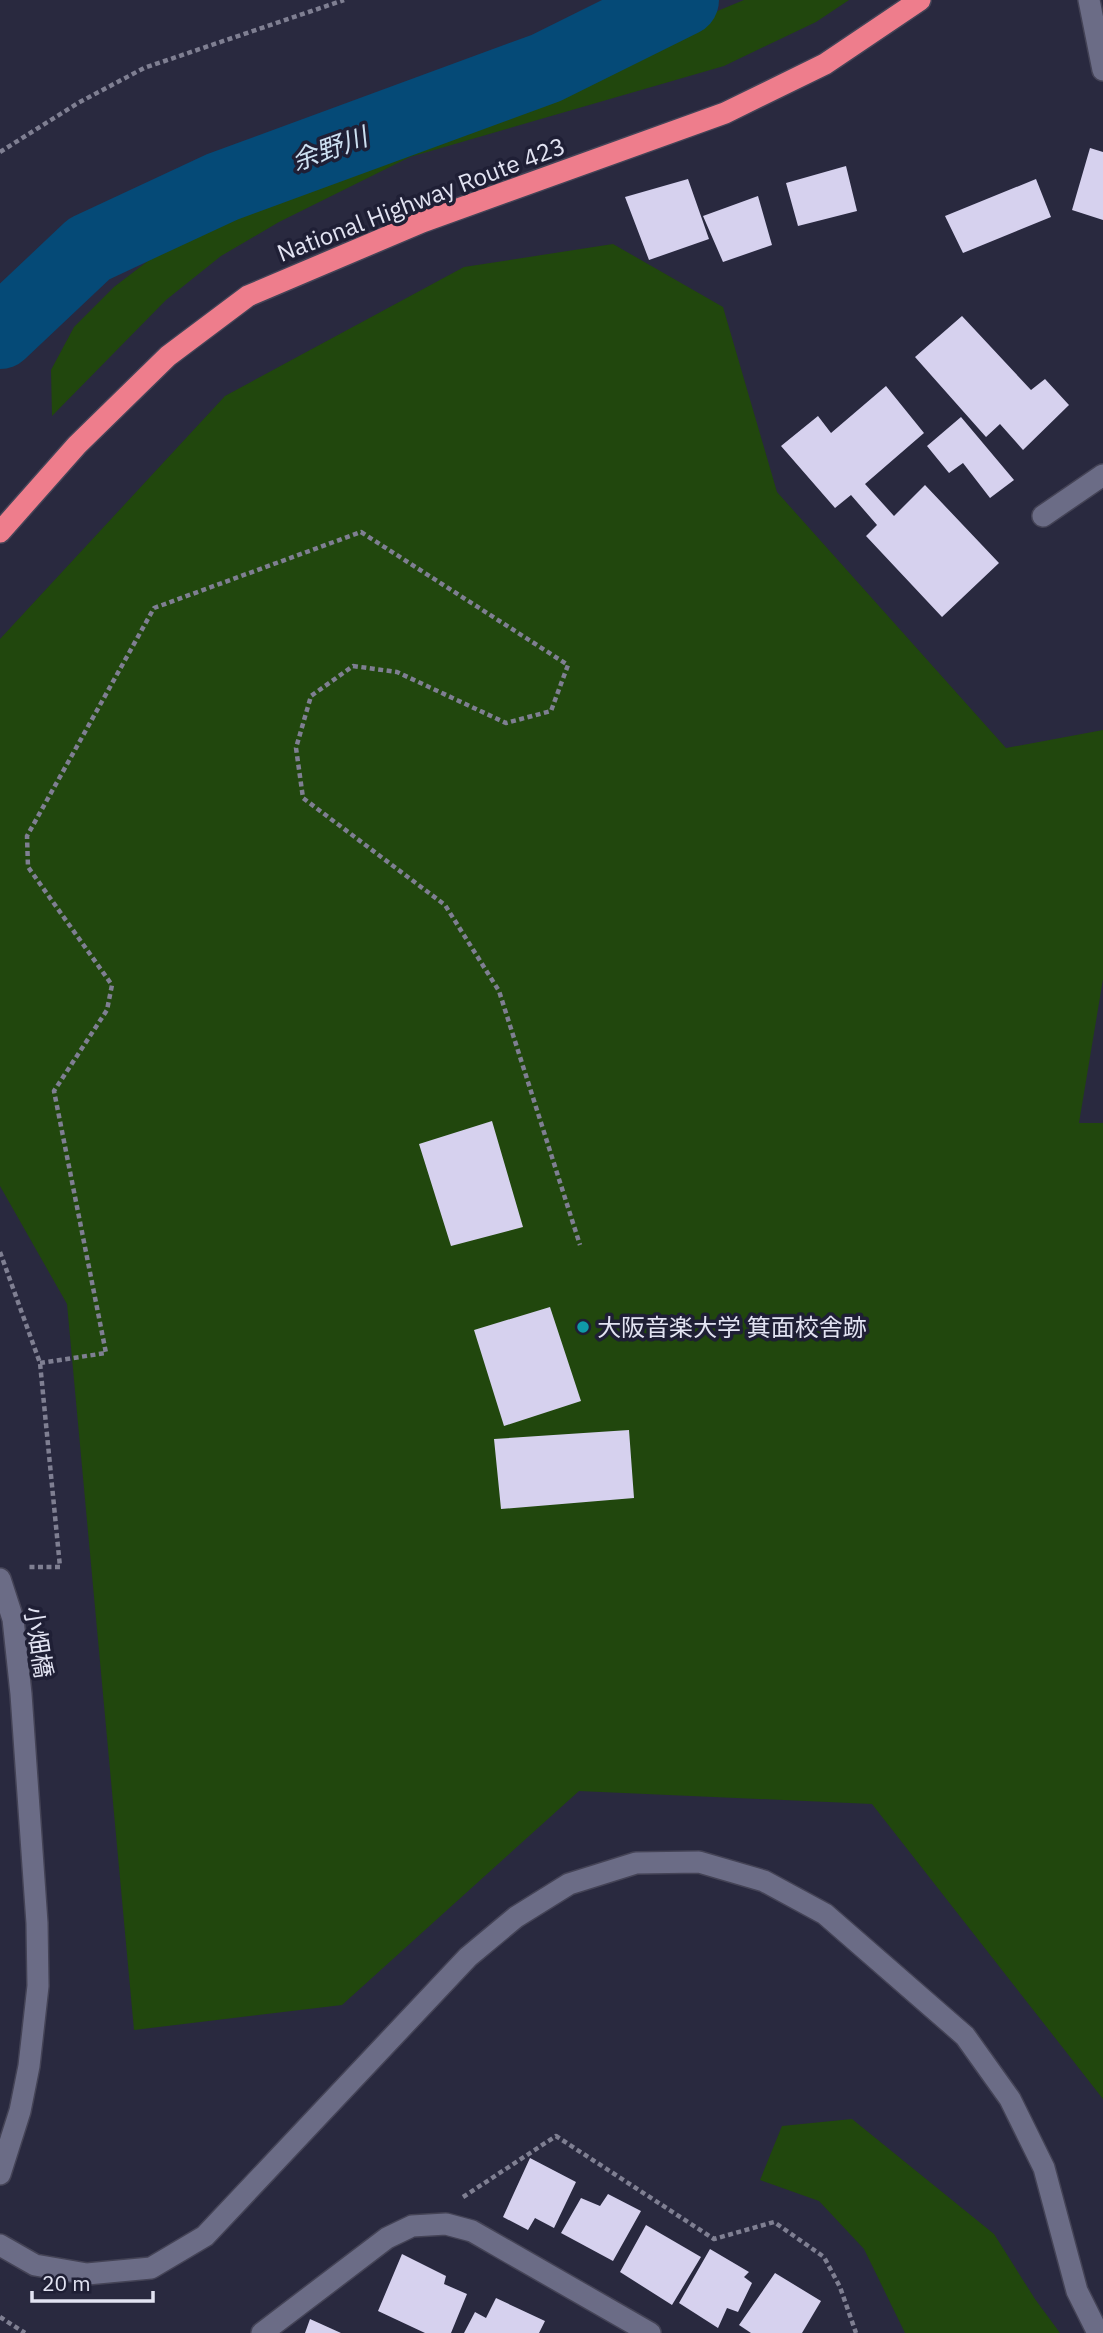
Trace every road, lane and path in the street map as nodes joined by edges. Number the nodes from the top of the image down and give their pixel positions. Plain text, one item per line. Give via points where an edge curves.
1 (344, 0) edge
2 (920, 0) edge
3 (1089, 0) edge
4 (1103, 70) edge
5 (0, 152) edge
6 (1103, 475) edge
7 (1043, 516) dead end
8 (0, 532) edge
9 (580, 1245) dead end
10 (0, 1252) edge
11 (40, 1363) junction
12 (24, 1567) dead end
13 (0, 1579) edge
14 (0, 2174) edge
15 (446, 2224) junction
16 (0, 2245) edge
17 (0, 2317) edge
18 (25, 2333) edge
19 (262, 2333) edge
20 (650, 2333) edge
21 (856, 2333) edge
22 (1098, 2333) edge

1 - 5 path via 144,68
2 - 8 highway, National Highway Route 423 via 825,64 725,113 422,222 248,296 168,356 77,445
3 - 4 street
6 - 7 street
9 - 11 path via 499,991 445,905 303,798 296,748 311,696 353,666 397,673 506,723 551,711 568,665 361,532 154,608 27,836 28,867 112,985 107,1010 54,1091 106,1353
10 - 11 path
11 - 12 path via 60,1567
13 - 14 street, 小畑橋 via 13,1619 20,1682 38,1986 20,2111
15 - 19 street via 412,2226 387,2238
15 - 20 street via 472,2231
15 - 21 path via 464,2195 555,2136 714,2239 774,2222 824,2257 841,2287
16 - 22 street via 35,2265 87,2274 151,2268 205,2236 468,1957 516,1917 569,1884 636,1863 699,1862 764,1881 825,1914 965,2036 1010,2099 1044,2168 1077,2291
17 - 18 path

